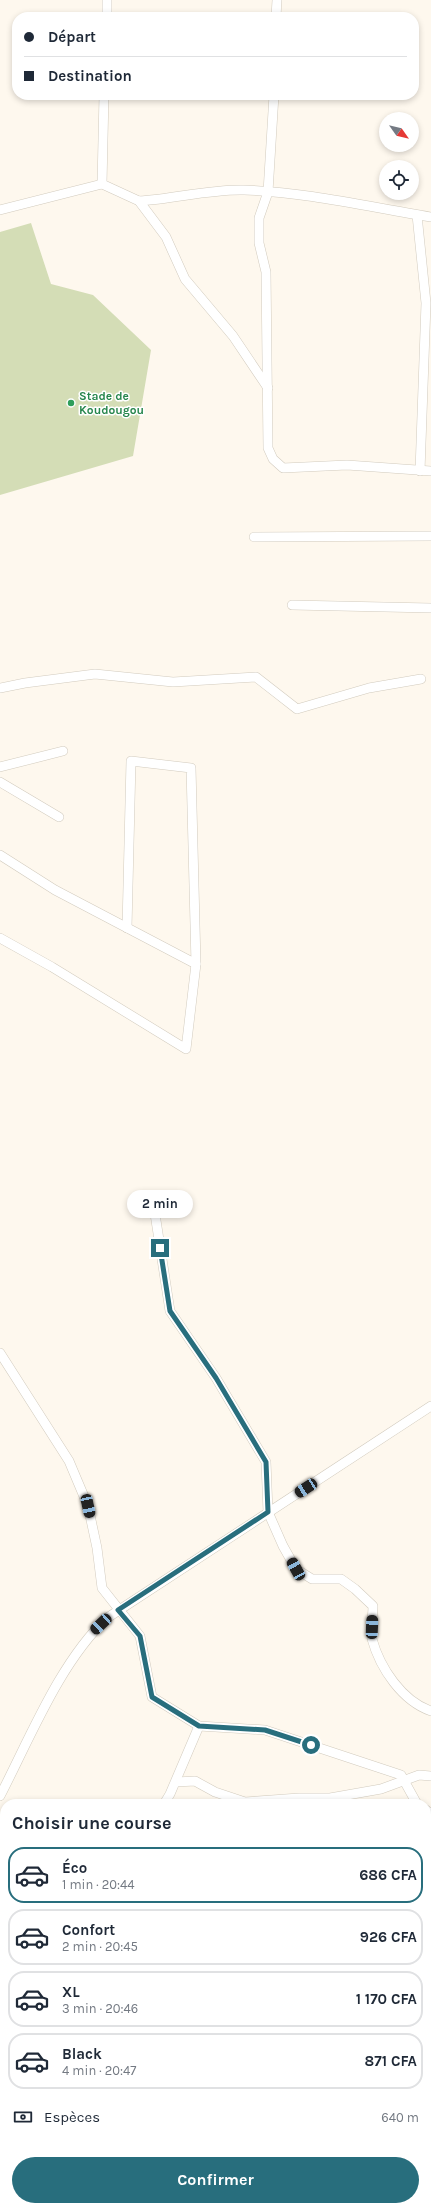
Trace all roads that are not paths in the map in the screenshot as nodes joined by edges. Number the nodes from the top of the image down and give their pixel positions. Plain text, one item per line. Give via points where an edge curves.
1 (107, 0) edge
2 (277, 0) edge
3 (107, 12) edge
4 (276, 12) edge
5 (104, 100) edge
6 (274, 100) edge
7 (102, 184) junction
8 (268, 192) junction
9 (139, 201) junction
10 (0, 210) edge
11 (417, 215) junction
12 (431, 217) edge
13 (428, 303) edge
14 (268, 388) junction
15 (420, 471) junction
16 (431, 471) edge
17 (431, 536) edge
18 (254, 537) dead end
19 (292, 606) dead end
20 (431, 608) edge
21 (421, 679) dead end
22 (0, 688) edge
23 (63, 751) dead end
24 (0, 767) edge
25 (0, 782) edge
26 (59, 817) dead end
27 (0, 855) edge
28 (128, 928) junction
29 (0, 938) edge
30 (196, 964) junction
31 (153, 1202) dead end
32 (0, 1353) edge
33 (431, 1406) edge
34 (268, 1512) junction
35 (118, 1610) junction
36 (431, 1711) edge
37 (199, 1726) junction
38 (431, 1776) edge
39 (404, 1781) junction
40 (176, 1782) junction
41 (0, 1796) edge
42 (167, 1799) edge
43 (236, 1799) edge
44 (286, 1799) edge
45 (414, 1799) edge

1 - 3 street
2 - 4 street
5 - 7 street
6 - 8 street
7 - 9 street
7 - 10 street
8 - 9 street via 204,191 168,199
8 - 11 street
8 - 14 street via 259,218 259,242 266,272
9 - 14 street via 166,237 185,279 233,336
11 - 12 street
11 - 13 street
13 - 15 street
14 - 15 street via 268,448 283,468 347,466
15 - 16 street
17 - 18 street
19 - 20 street
21 - 22 street via 369,688 296,709 256,677 173,682 95,674
23 - 24 street
25 - 26 street
27 - 28 street via 55,890
28 - 30 street
28 - 30 street via 130,761 192,768
29 - 30 street via 186,1049
31 - 34 street via 170,1311 216,1378 266,1462
32 - 35 street via 69,1461 88,1506 102,1588
33 - 34 street
34 - 35 street
34 - 36 street via 296,1569 312,1579 341,1579 373,1606 372,1638 382,1665 406,1696
35 - 37 street via 140,1636 152,1697
35 - 41 street via 94,1630 71,1659
37 - 39 street via 265,1730 401,1775
37 - 40 street
38 - 39 street via 419,1775
39 - 44 street via 381,1789 330,1798
39 - 45 street
40 - 42 street
40 - 43 street via 194,1781

